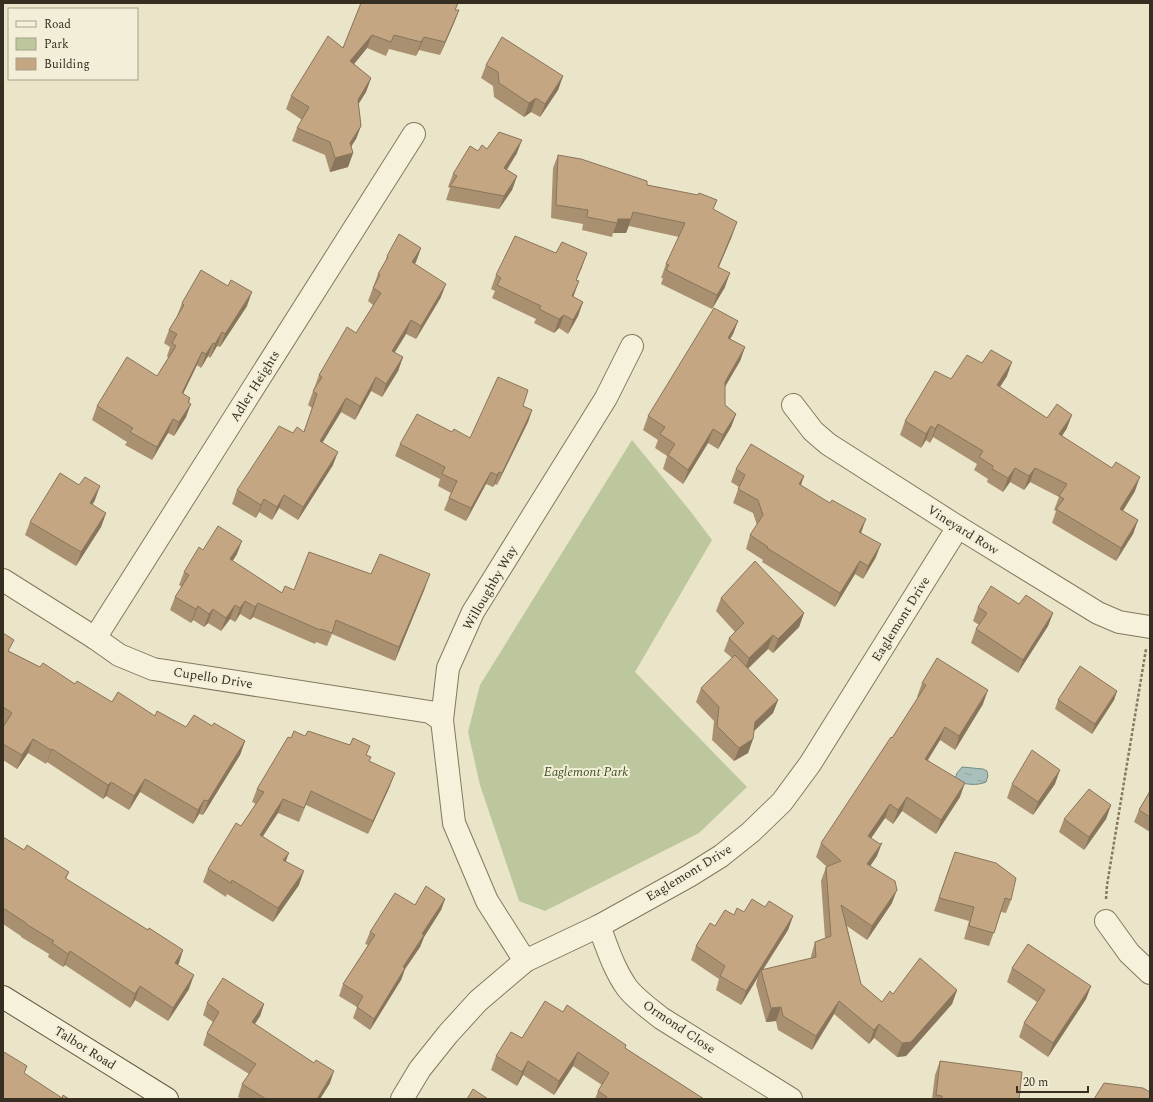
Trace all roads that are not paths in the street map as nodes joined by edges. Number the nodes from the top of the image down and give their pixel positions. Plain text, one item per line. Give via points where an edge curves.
1 (414, 134) dead end
2 (632, 346) dead end
3 (793, 405) dead end
4 (958, 527) junction
5 (3, 580) edge
6 (1148, 637) edge
7 (95, 638) junction
8 (442, 720) junction
9 (1106, 921) road end
10 (599, 926) junction
11 (525, 961) junction
12 (1150, 973) edge
13 (3, 997) edge
14 (167, 1099) edge
15 (402, 1099) edge
16 (791, 1099) edge

1 - 7 street, Adler Heights
2 - 8 street, Willoughby Way via 606,398 473,612 448,668
3 - 4 street, Vineyard Row via 813,431 828,444
4 - 6 street, Vineyard Row via 1098,613
4 - 10 street, Eaglemont Drive via 810,764 782,802 721,856
5 - 7 street, Cupello Drive
7 - 8 street, Cupello Drive via 119,655 153,669 430,712
8 - 11 street, Willoughby Way via 454,823 487,901
9 - 12 street via 1129,953
10 - 11 street, Eaglemont Drive
10 - 16 street, Ormond Close via 614,964 628,988 644,1004 661,1018
11 - 15 street, Eaglemont Drive via 478,1001 448,1034 420,1069
13 - 14 street, Talbot Road

